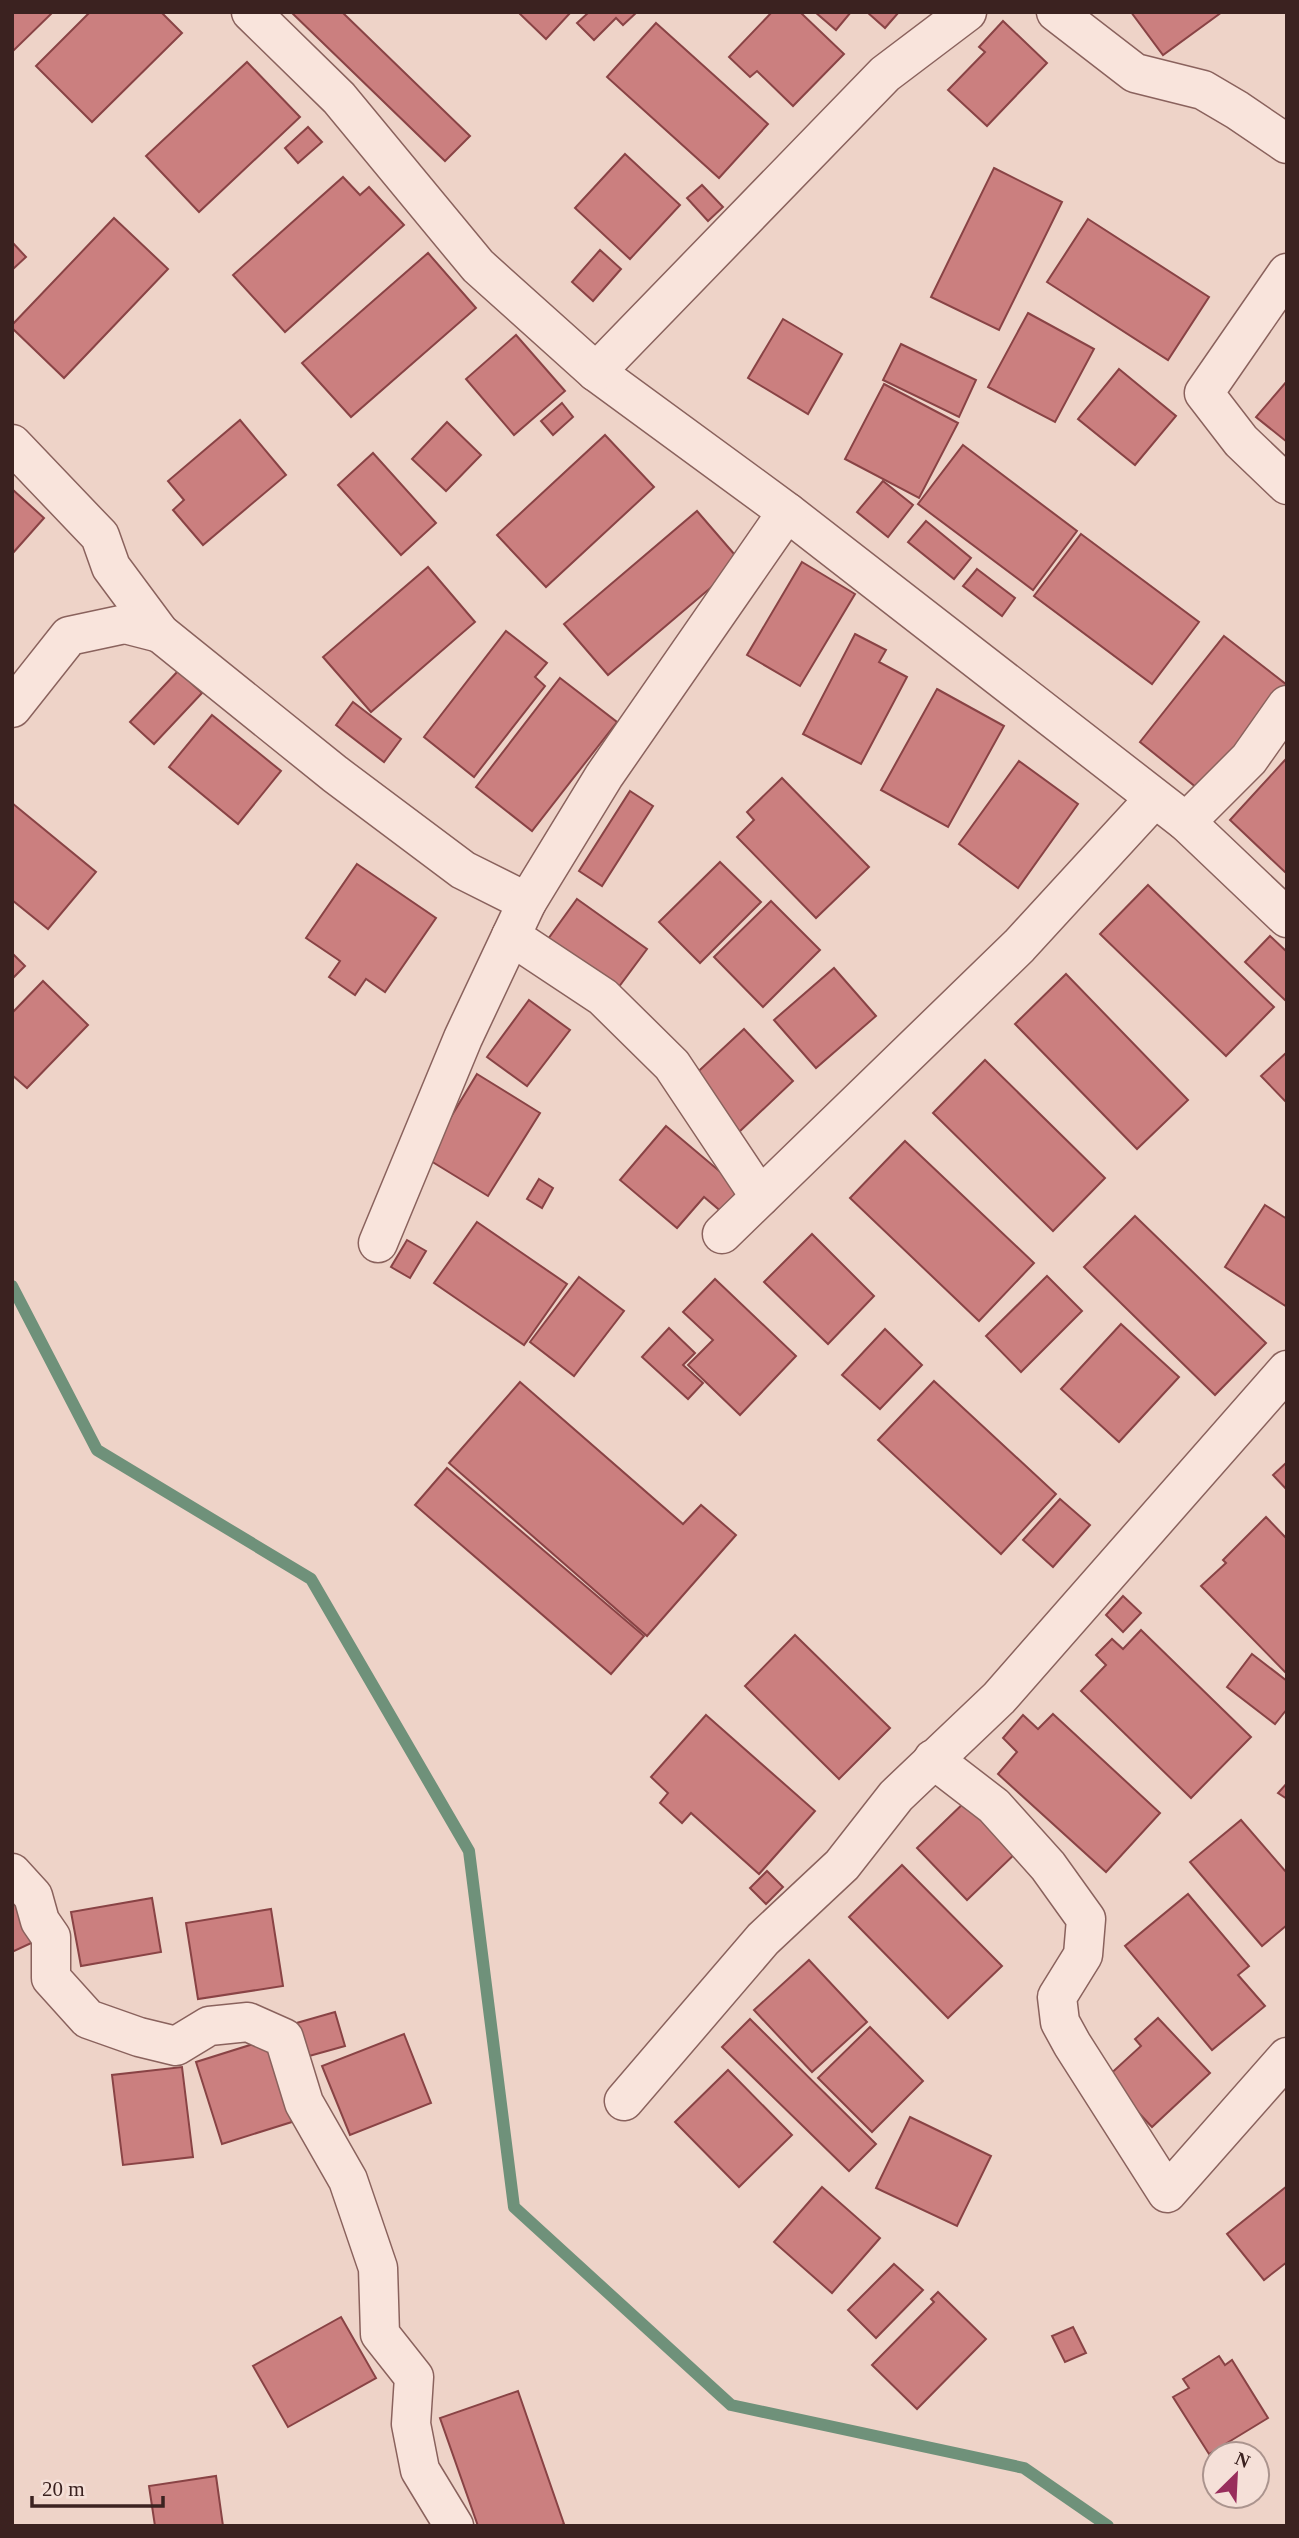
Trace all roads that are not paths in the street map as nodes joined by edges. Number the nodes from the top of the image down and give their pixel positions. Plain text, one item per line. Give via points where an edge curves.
1 (251, 12) edge
2 (967, 12) edge
3 (1056, 12) edge
4 (1287, 144) edge
5 (1287, 272) edge
6 (596, 372) junction
7 (12, 444) edge
8 (1287, 485) edge
9 (787, 512) junction
10 (160, 633) junction
11 (1287, 705) edge
12 (12, 708) edge
13 (1154, 799) junction
14 (1186, 822) junction
15 (527, 901) junction
16 (1287, 918) edge
17 (511, 936) junction
18 (760, 1197) junction
19 (722, 1234) dead end
20 (378, 1243) dead end
21 (1287, 1370) edge
22 (933, 1759) junction
23 (12, 1873) edge
24 (1287, 2057) edge
25 (624, 2101) dead end
26 (454, 2526) edge

1 - 6 street via 339,98 478,266
2 - 6 street via 886,74
3 - 4 street via 1135,73 1203,90
5 - 8 street via 1204,393 1241,441
6 - 9 street
7 - 10 street via 100,536 111,567
9 - 13 street
9 - 15 street via 604,776
10 - 12 street via 125,624 69,636
10 - 15 street via 463,870
11 - 14 street via 1249,759
13 - 14 street
13 - 18 street via 1019,946
14 - 16 street
15 - 17 street
17 - 18 street via 603,997 673,1065
17 - 20 street
18 - 19 street
21 - 22 street via 999,1698
22 - 24 street via 994,1806 1048,1866 1086,1919 1083,1955 1056,1997 1060,2022 1167,2193
22 - 25 street via 896,1796 842,1865 763,1939
23 - 26 street via 33,1896 40,1921 51,1937 51,1978 88,2019 177,2046 209,2026 248,2022 284,2038 304,2102 348,2180 378,2268 380,2334 414,2377 411,2424 420,2470

